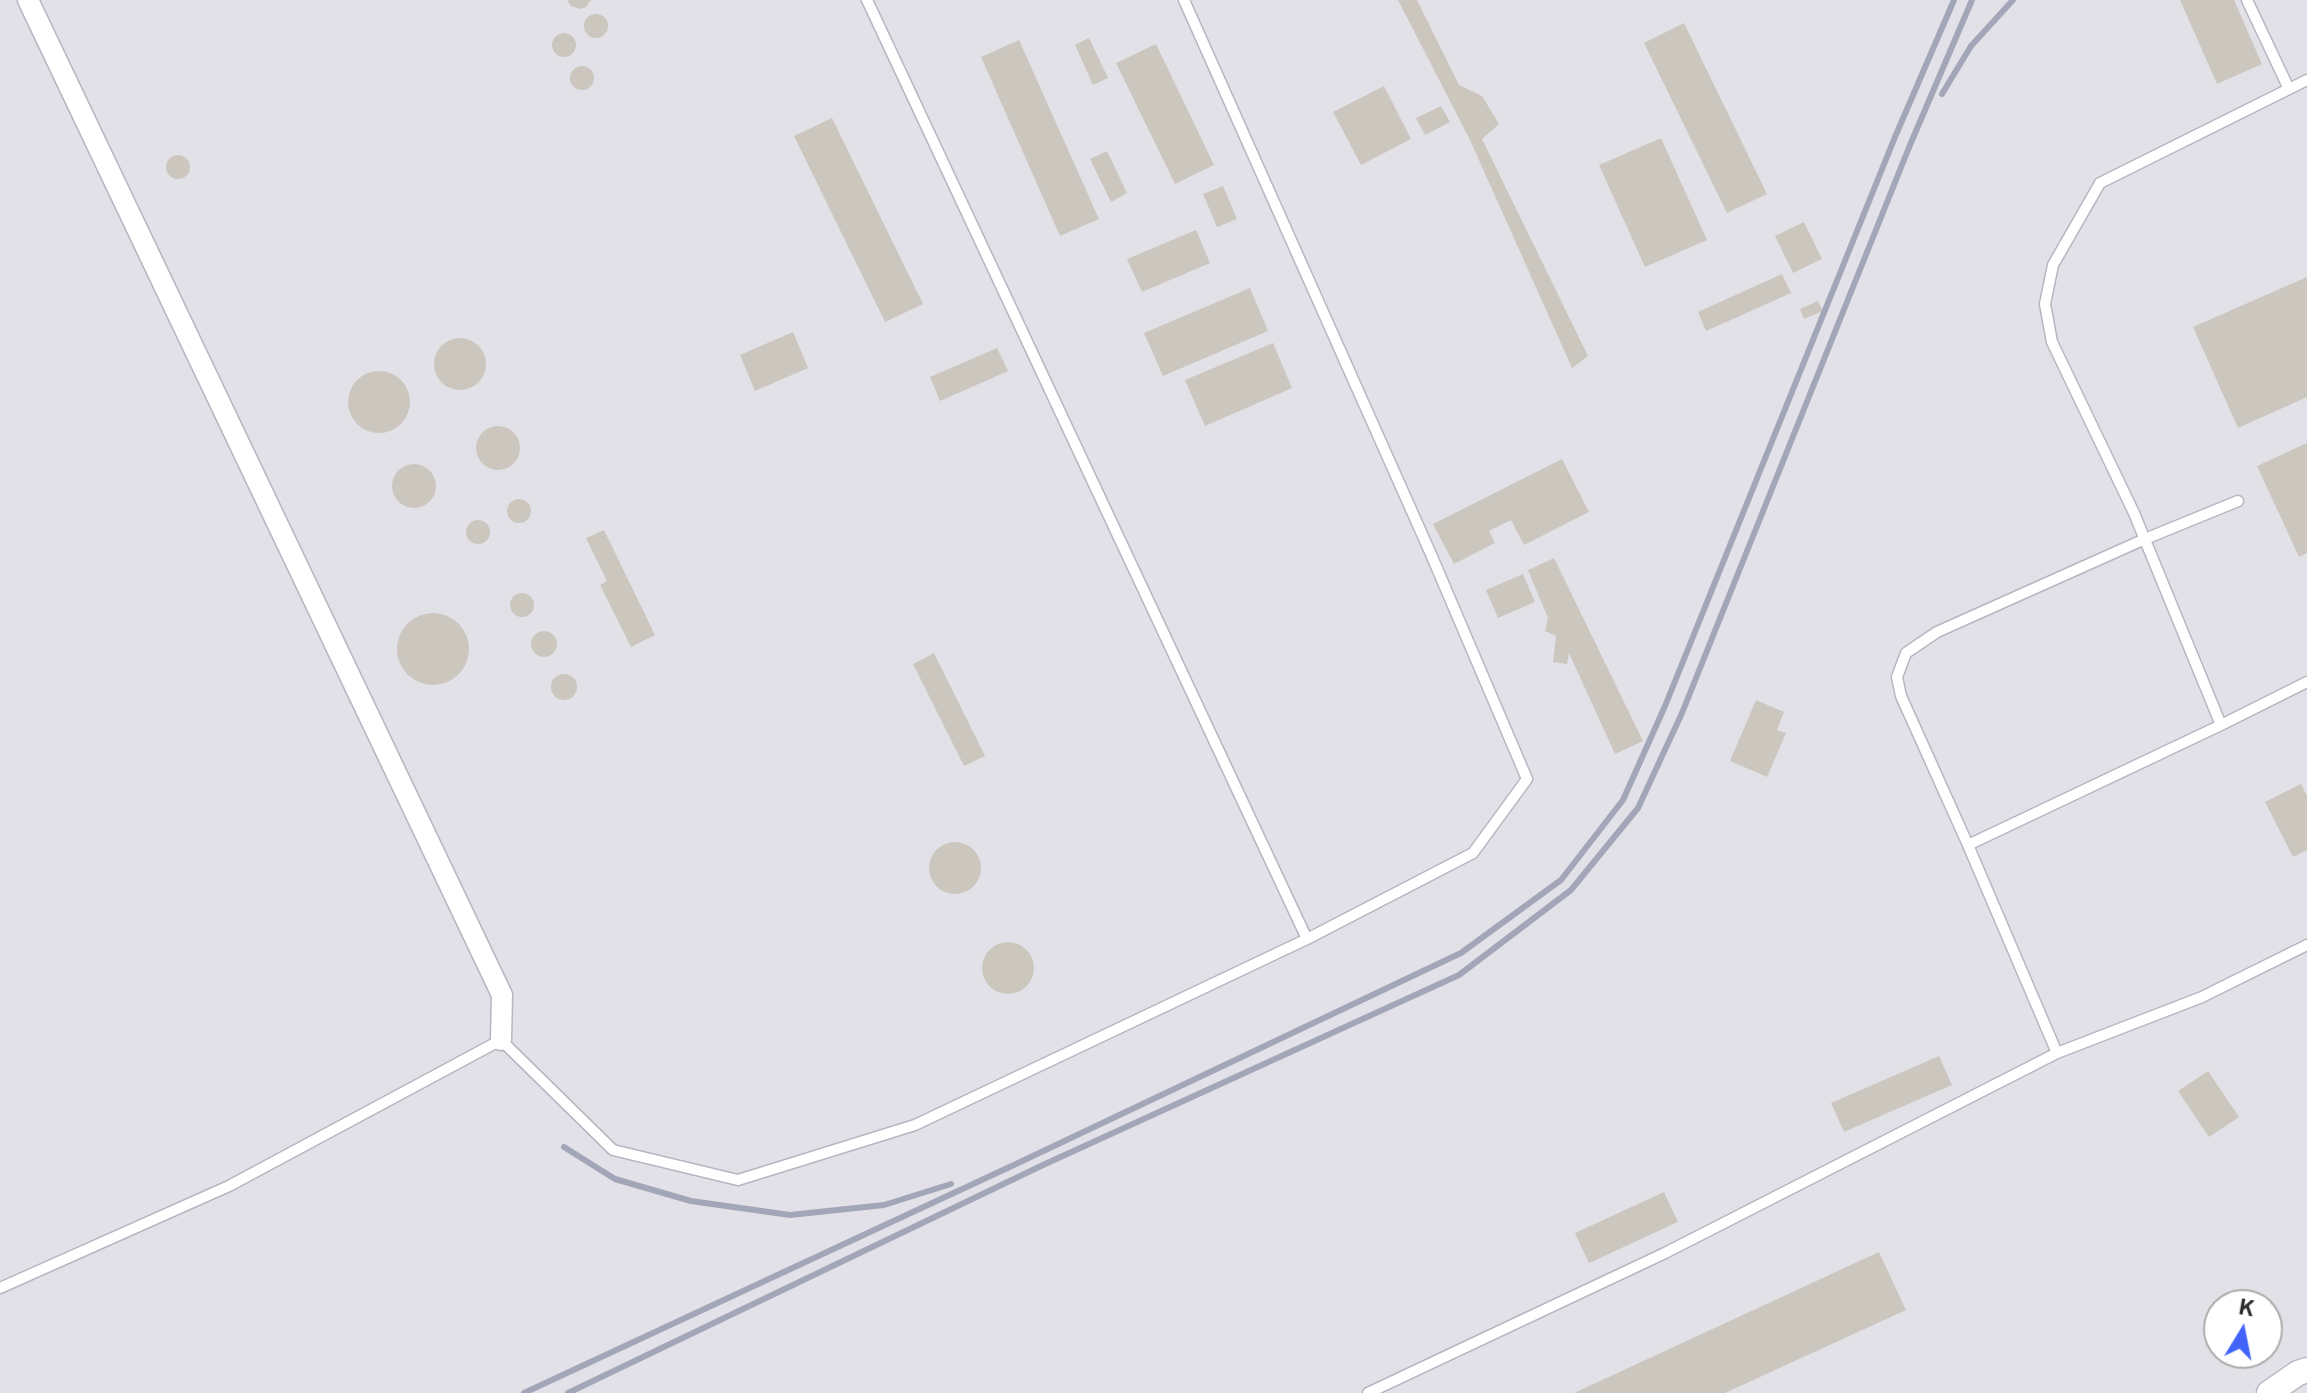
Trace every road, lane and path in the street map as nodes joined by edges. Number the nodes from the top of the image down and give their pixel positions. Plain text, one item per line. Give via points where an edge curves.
1 (28, 0) edge
2 (867, 0) edge
3 (1184, 0) edge
4 (2247, 0) edge
5 (2307, 80) edge
6 (2289, 89) junction
7 (2238, 501) dead end
8 (2145, 539) junction
9 (2307, 682) edge
10 (2221, 725) junction
11 (1968, 845) junction
12 (1307, 939) junction
13 (2307, 945) edge
14 (501, 1040) junction
15 (2057, 1053) junction
16 (0, 1288) edge
17 (2307, 1370) edge
18 (1368, 1393) edge
19 (2269, 1393) edge

1 - 14 street via 502,995
2 - 12 lane
3 - 12 lane via 1527,779 1473,853
4 - 6 lane
5 - 6 lane
6 - 8 lane via 2100,183 2053,265 2045,304 2052,342
7 - 8 lane
8 - 10 lane
8 - 11 lane via 1937,632 1906,653 1897,677 1901,696
9 - 10 lane
10 - 11 lane
11 - 15 lane
12 - 14 lane via 915,1125 738,1180 613,1150
13 - 15 lane via 2202,997
14 - 16 lane via 229,1186
15 - 18 lane via 1665,1253
17 - 19 street

